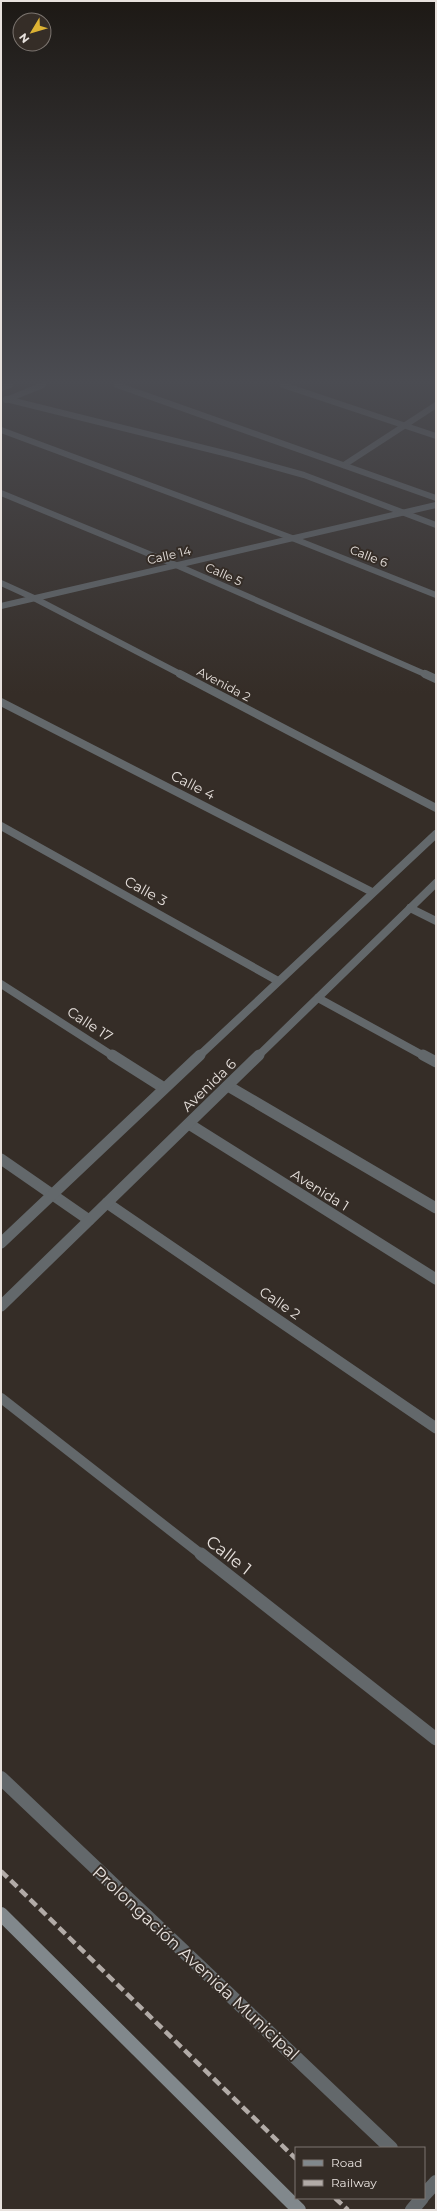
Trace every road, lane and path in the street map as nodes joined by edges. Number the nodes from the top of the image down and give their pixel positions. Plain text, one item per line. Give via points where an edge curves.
1 (158, 488) edge
2 (339, 488) edge
3 (409, 488) edge
4 (1, 493) edge
5 (436, 498) edge
6 (436, 504) edge
7 (403, 512) junction
8 (436, 525) edge
9 (292, 538) junction
10 (176, 565) junction
11 (1, 582) edge
12 (436, 595) edge
13 (34, 598) junction
14 (1, 606) edge
15 (436, 679) edge
16 (1, 702) edge
17 (436, 808) edge
18 (1, 826) edge
19 (436, 834) edge
20 (436, 883) edge
21 (372, 892) junction
22 (410, 908) junction
23 (436, 921) edge
24 (278, 981) junction
25 (1, 984) edge
26 (318, 998) junction
27 (436, 1062) edge
28 (228, 1086) junction
29 (164, 1088) junction
30 (189, 1124) junction
31 (1, 1159) edge
32 (51, 1194) junction
33 (107, 1203) junction
34 (436, 1208) edge
35 (89, 1220) junction
36 (1, 1243) edge
37 (436, 1279) edge
38 (1, 1306) edge
39 (1, 1398) edge
40 (436, 1428) edge
41 (436, 1739) edge
42 (1, 1778) edge
43 (1, 1914) edge
44 (390, 2147) edge
45 (420, 2199) edge
46 (299, 2210) edge
47 (412, 2210) edge

1 - 9 lane, Calle 6
2 - 7 street
3 - 5 street
4 - 10 lane, Calle 5
6 - 7 street, Calle 14
7 - 8 street
7 - 9 street, Calle 14
9 - 10 street, Calle 14
9 - 12 lane, Calle 6
10 - 13 street, Calle 14
10 - 15 lane, Calle 5
11 - 13 street, Avenida 2
13 - 14 street, Calle 14
13 - 17 street, Avenida 2
16 - 21 street, Calle 4
18 - 24 street, Calle 3
19 - 21 street, Avenida 6
20 - 22 street, Avenida 6
21 - 24 street, Avenida 6
22 - 23 street
22 - 26 street, Avenida 6
24 - 29 street, Avenida 6
25 - 29 street, Calle 17
26 - 27 street
26 - 28 street, Avenida 6
28 - 30 street, Avenida 6
28 - 34 street
29 - 32 street, Avenida 6
30 - 33 street, Avenida 6
30 - 37 street, Avenida 1
31 - 32 street
32 - 35 street
32 - 36 street, Avenida 6
33 - 35 street, Avenida 6
33 - 40 street, Calle 2
35 - 38 street, Avenida 6
39 - 41 lane, Calle 1
42 - 44 street, Prolongación Avenida Municipal
43 - 46 main road
45 - 47 street

